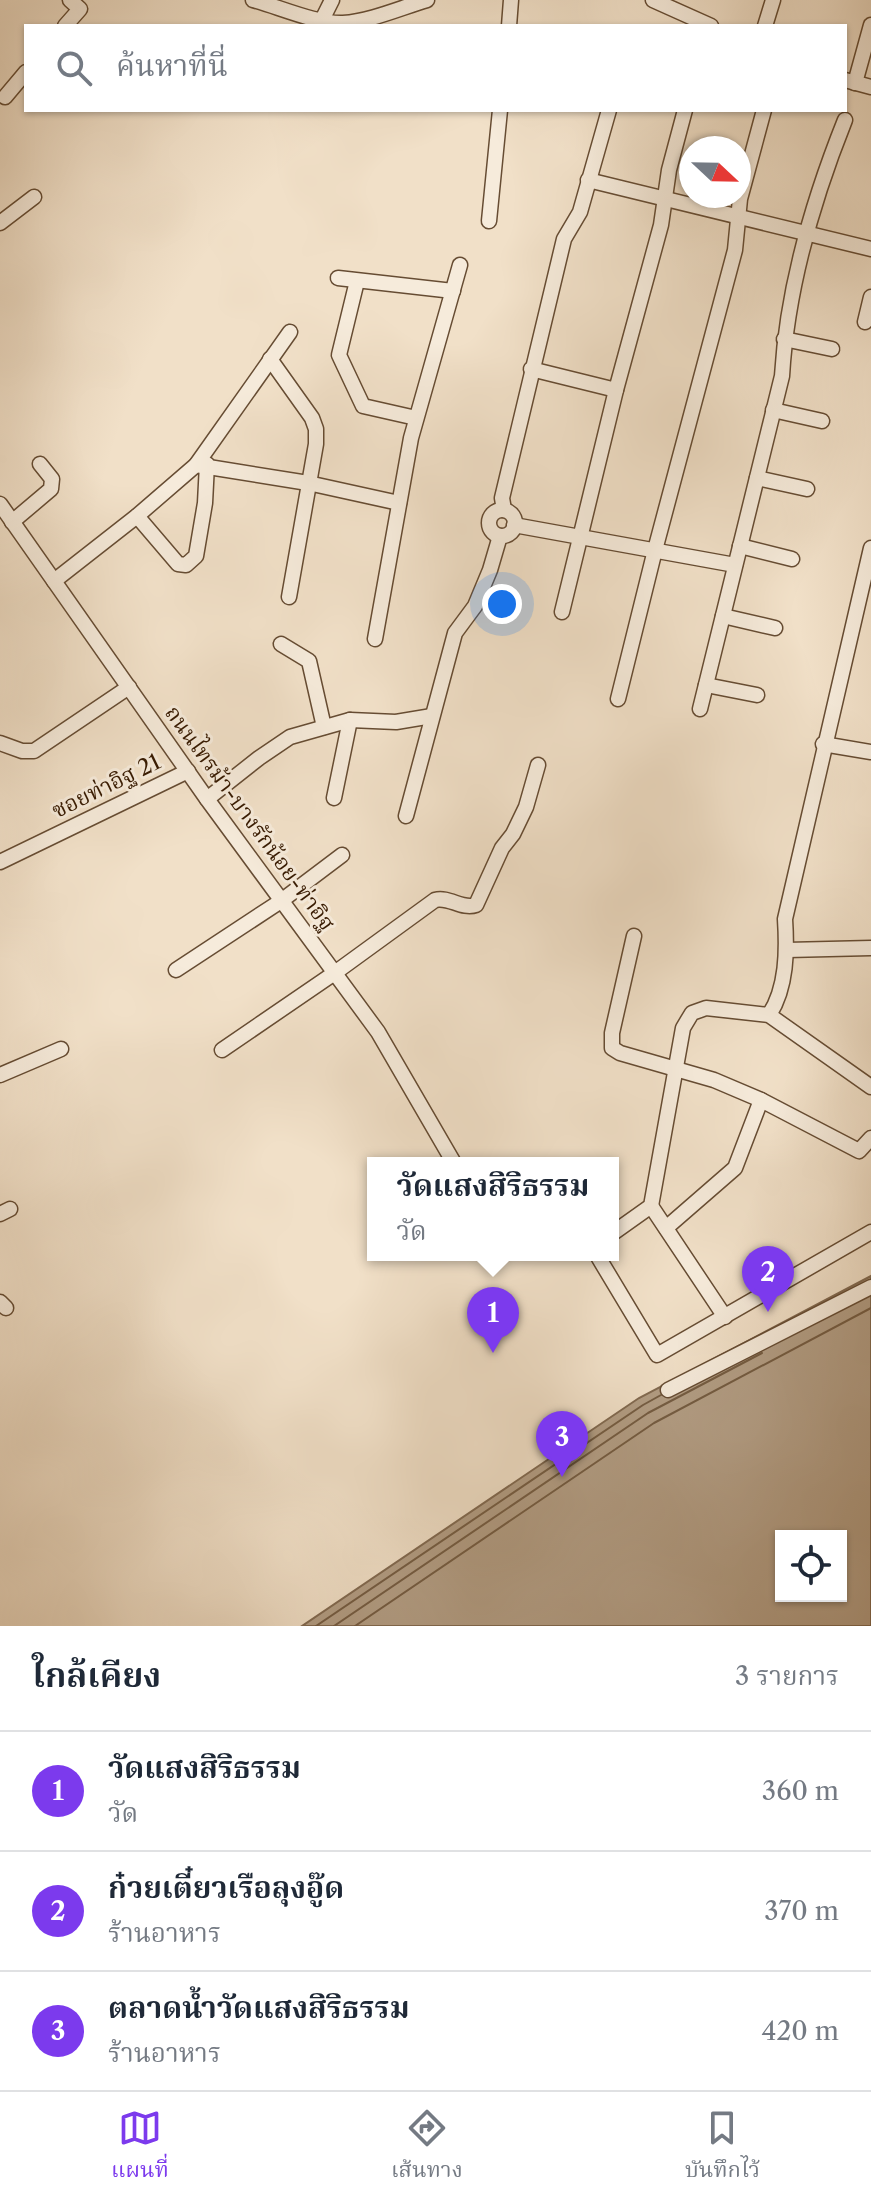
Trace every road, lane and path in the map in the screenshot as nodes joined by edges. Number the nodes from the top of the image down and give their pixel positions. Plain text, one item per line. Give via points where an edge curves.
1 (70, 0) edge
2 (253, 0) edge
3 (332, 0) edge
4 (427, 0) edge
5 (511, 0) edge
6 (653, 0) edge
7 (773, 0) edge
8 (322, 20) junction
9 (67, 24) edge
10 (509, 24) edge
11 (707, 24) edge
12 (766, 24) edge
13 (871, 25) edge
14 (24, 74) edge
15 (850, 81) edge
16 (871, 87) edge
17 (5, 97) dead end
18 (500, 112) edge
19 (608, 112) edge
20 (684, 112) edge
21 (763, 112) edge
22 (845, 120) dead end
23 (588, 180) junction
24 (34, 197) dead end
25 (665, 199) junction
26 (737, 217) junction
27 (489, 221) dead end
28 (0, 223) edge
29 (808, 236) junction
30 (871, 249) edge
31 (460, 265) dead end
32 (338, 278) dead end
33 (357, 281) junction
34 (453, 291) junction
35 (871, 297) edge
36 (865, 322) dead end
37 (290, 332) dead end
38 (784, 339) junction
39 (832, 349) dead end
40 (270, 359) junction
41 (531, 369) junction
42 (616, 390) junction
43 (773, 410) junction
44 (416, 418) junction
45 (822, 421) dead end
46 (40, 464) dead end
47 (202, 464) junction
48 (757, 478) junction
49 (308, 483) junction
50 (807, 489) dead end
51 (399, 503) junction
52 (0, 504) edge
53 (504, 510) junction
54 (137, 516) junction
55 (12, 522) junction
56 (514, 525) junction
57 (500, 536) junction
58 (581, 536) junction
59 (740, 546) junction
60 (871, 548) edge
61 (655, 550) junction
62 (792, 559) dead end
63 (735, 565) junction
64 (54, 581) junction
65 (289, 597) dead end
66 (562, 612) dead end
67 (723, 616) junction
68 (775, 628) dead end
69 (375, 639) dead end
70 (281, 644) dead end
71 (706, 685) junction
72 (129, 687) junction
73 (757, 695) dead end
74 (618, 699) dead end
75 (700, 709) dead end
76 (432, 716) junction
77 (350, 720) junction
78 (324, 727) junction
79 (0, 743) edge
80 (823, 744) junction
81 (871, 752) edge
82 (538, 765) dead end
83 (188, 771) junction
84 (334, 798) dead end
85 (207, 799) junction
86 (406, 816) dead end
87 (342, 855) dead end
88 (0, 862) edge
89 (281, 901) junction
90 (634, 936) dead end
91 (871, 948) edge
92 (787, 950) junction
93 (176, 970) dead end
94 (336, 972) junction
95 (769, 1015) junction
96 (61, 1049) dead end
97 (222, 1050) dead end
98 (676, 1069) junction
99 (0, 1075) edge
100 (871, 1087) edge
101 (761, 1100) junction
102 (871, 1138) edge
103 (451, 1157) edge
104 (651, 1206) junction
105 (666, 1228) junction
106 (619, 1229) edge
107 (871, 1232) edge
108 (601, 1261) edge
109 (871, 1287) edge
110 (725, 1317) junction
111 (668, 1390) dead end

1 - 9 street via 80,9
2 - 8 street
3 - 8 street
4 - 8 street via 366,19
5 - 10 street
6 - 11 street
7 - 12 street
13 - 15 street
14 - 17 street
15 - 16 street
18 - 27 street
19 - 23 street
20 - 25 street
21 - 26 street
22 - 29 street
23 - 25 street
23 - 41 street via 580,212 564,239
24 - 28 street
25 - 26 street
25 - 42 street
26 - 29 street
26 - 61 street via 735,250
29 - 30 street
29 - 38 street
31 - 34 street
32 - 33 street
33 - 34 street
33 - 44 street via 339,355 363,406
34 - 44 street
35 - 36 street
37 - 40 street
38 - 39 street
38 - 43 street
40 - 47 street
40 - 49 street via 316,429
41 - 42 street
41 - 53 street via 502,498
42 - 58 street
43 - 45 street
43 - 48 street
44 - 51 street
46 - 55 street via 52,479 51,489
47 - 49 street
47 - 54 street
47 - 54 street via 205,503 196,556 186,565 178,564
48 - 50 street
48 - 59 street
49 - 51 street
49 - 65 street
51 - 69 street
52 - 55 street, ถนนไทรม้า-บางรักน้อย-ท่าอิฐ
53 - 56 street
53 - 57 street via 494,512 489,522 490,530
54 - 64 street
55 - 64 street, ถนนไทรม้า-บางรักน้อย-ท่าอิฐ
56 - 57 street
56 - 58 street
57 - 76 street via 475,606 455,633
58 - 61 street
58 - 66 street
59 - 62 street
59 - 63 street
60 - 80 street
61 - 63 street
61 - 74 street
63 - 67 street
64 - 72 street, ถนนไทรม้า-บางรักน้อย-ท่าอิฐ
67 - 68 street
67 - 71 street
70 - 78 street via 309,661
71 - 73 street
71 - 75 street
72 - 79 street via 34,751
72 - 83 street, ถนนไทรม้า-บางรักน้อย-ท่าอิฐ
76 - 77 street via 396,722
76 - 86 street
77 - 78 street
77 - 84 street
78 - 85 street via 290,737
80 - 81 street
80 - 92 street via 785,919
82 - 94 street via 526,807 476,905 435,900
83 - 85 street, ถนนไทรม้า-บางรักน้อย-ท่าอิฐ
83 - 88 street, ซอยท่าอิฐ 21
85 - 89 street, ถนนไทรม้า-บางรักน้อย-ท่าอิฐ
87 - 89 street
89 - 93 street
89 - 94 street, ถนนไทรม้า-บางรักน้อย-ท่าอิฐ
90 - 98 street via 612,1048
91 - 92 street
92 - 95 street
94 - 97 street
94 - 103 street, ถนนไทรม้า-บางรักน้อย-ท่าอิฐ via 378,1032
95 - 98 street via 706,1008 692,1013 683,1028
95 - 100 street
96 - 99 street
98 - 101 street
98 - 104 street
101 - 102 street via 859,1151
101 - 105 street via 729,1175
104 - 105 street
104 - 106 street
105 - 110 street
107 - 110 street
108 - 110 street via 657,1355
109 - 111 street

